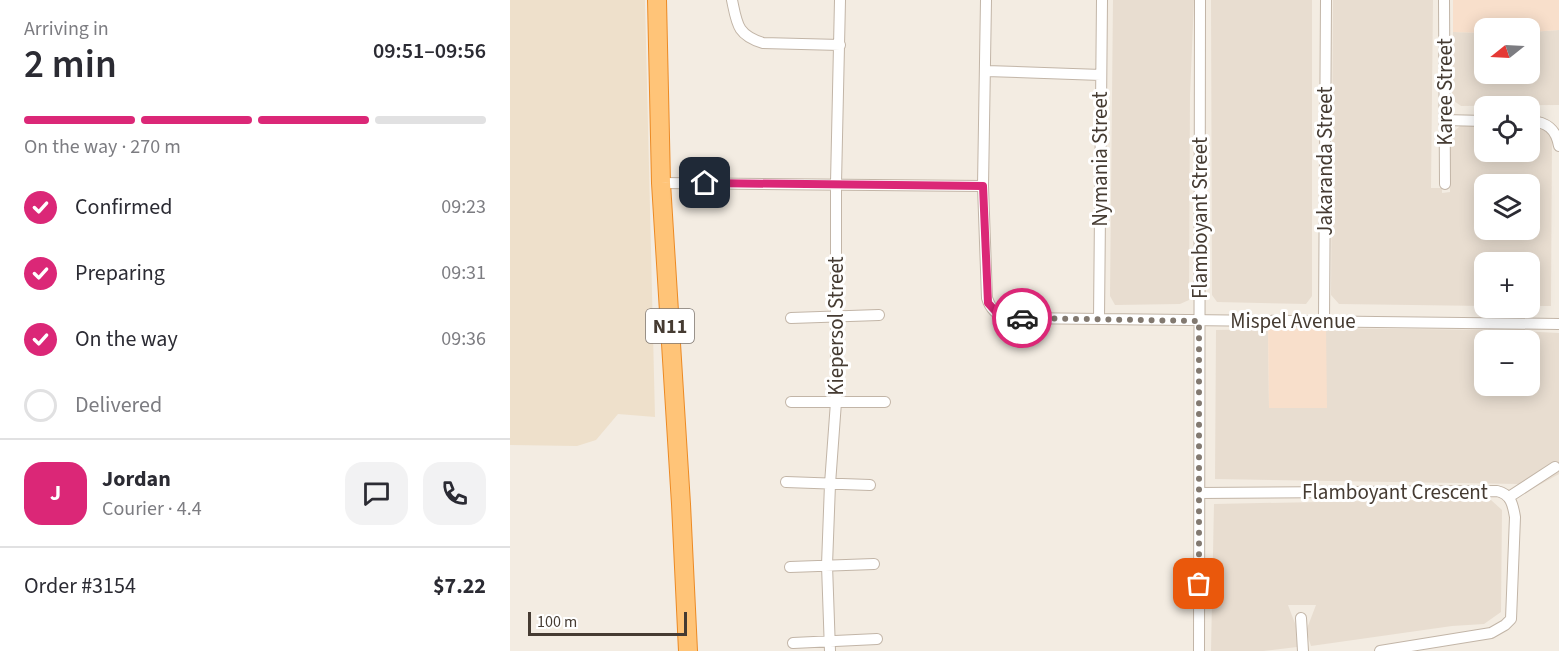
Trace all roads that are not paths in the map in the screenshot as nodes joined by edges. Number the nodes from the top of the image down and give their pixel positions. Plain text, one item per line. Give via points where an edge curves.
1 (657, 0) edge
2 (732, 0) edge
3 (840, 0) edge
4 (986, 0) edge
5 (1102, 0) edge
6 (1200, 0) edge
7 (1326, 0) edge
8 (1444, 0) edge
9 (840, 45) junction
10 (986, 71) junction
11 (1101, 75) junction
12 (1444, 120) junction
13 (1474, 121) edge
14 (1540, 122) edge
15 (1559, 146) edge
16 (661, 183) junction
17 (836, 183) junction
18 (1445, 184) dead end
19 (983, 186) junction
20 (879, 315) dead end
21 (837, 316) junction
22 (791, 318) dead end
23 (1099, 319) junction
24 (1199, 321) junction
25 (1324, 321) junction
26 (1559, 324) edge
27 (791, 402) dead end
28 (836, 402) junction
29 (885, 402) dead end
30 (1555, 467) dead end
31 (786, 482) dead end
32 (830, 483) junction
33 (870, 485) dead end
34 (1199, 493) junction
35 (1509, 497) junction
36 (874, 564) dead end
37 (827, 565) junction
38 (790, 567) dead end
39 (1301, 618) dead end
40 (877, 639) dead end
41 (793, 643) dead end
42 (829, 646) edge
43 (688, 651) edge
44 (1199, 651) edge
45 (1303, 651) edge
46 (1380, 651) edge

1 - 16 highway, N11
2 - 9 street via 739,29 753,40
3 - 9 street, Kiepersol Street
4 - 10 street
5 - 11 street, Nymania Street
6 - 24 street, Flamboyant Street
7 - 25 street, Jakaranda Street
8 - 12 street, Karee Street
9 - 17 street, Kiepersol Street
10 - 11 street
10 - 19 street
11 - 23 street, Nymania Street
12 - 13 street
12 - 18 street, Karee Street
14 - 15 street via 1548,124
16 - 17 street
16 - 43 highway, N11
17 - 19 street
17 - 21 street, Kiepersol Street
19 - 23 street, Mispel Avenue via 987,298 993,310 1007,318
20 - 21 street
21 - 22 street
21 - 28 street, Kiepersol Street
23 - 24 street, Mispel Avenue
24 - 25 street, Mispel Avenue
24 - 34 street, Flamboyant Street
25 - 26 street, Mispel Avenue
27 - 28 street
28 - 29 street
28 - 32 street, Kiepersol Street
30 - 35 street
31 - 32 street
32 - 33 street
32 - 37 street, Kiepersol Street
34 - 35 street, Flamboyant Crescent via 1497,490
34 - 44 street, Flamboyant Street
35 - 46 street, Flamboyant Crescent via 1515,517 1511,619 1491,633
36 - 37 street
37 - 38 street
37 - 42 street, Kiepersol Street
39 - 45 street
40 - 42 street
41 - 42 street

